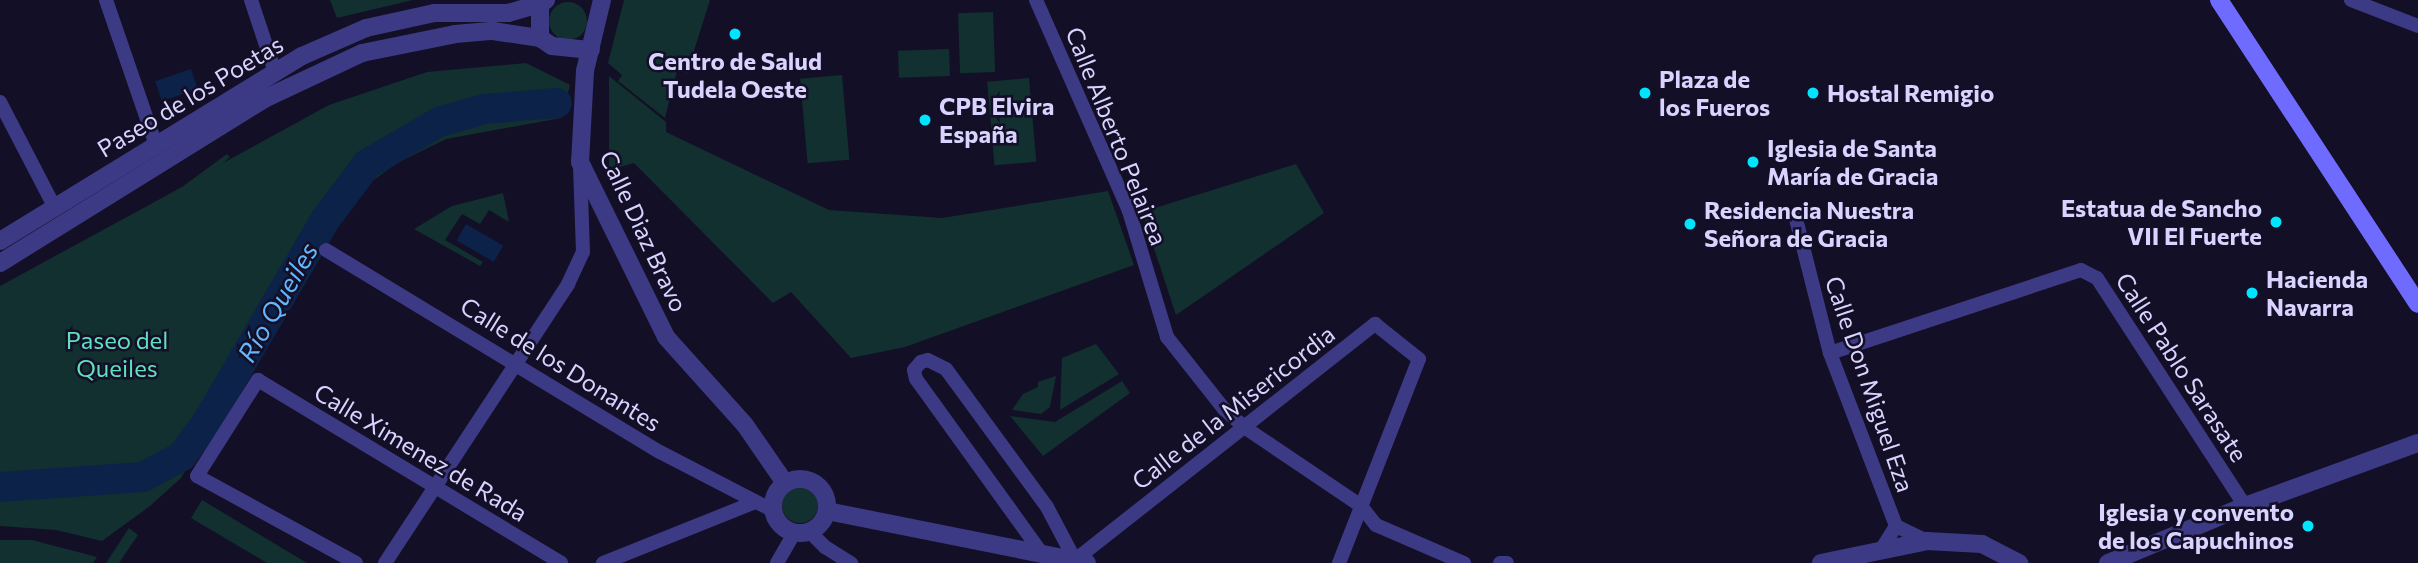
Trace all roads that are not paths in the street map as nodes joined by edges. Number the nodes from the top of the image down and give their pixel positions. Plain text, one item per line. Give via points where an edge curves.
1 (106, 0) edge
2 (251, 0) edge
3 (602, 0) edge
4 (1036, 0) edge
5 (2219, 0) edge
6 (2351, 0) edge
7 (543, 2) edge
8 (2418, 26) edge
9 (541, 38) junction
10 (591, 50) junction
11 (274, 69) junction
12 (0, 102) edge
13 (156, 145) junction
14 (580, 162) junction
15 (55, 208) junction
16 (1795, 215) dead end
17 (0, 241) edge
18 (326, 250) dead end
19 (0, 263) edge
20 (2418, 304) edge
21 (1830, 353) junction
22 (516, 362) junction
23 (1244, 427) junction
24 (2418, 443) edge
25 (785, 483) junction
26 (434, 487) junction
27 (753, 503) junction
28 (1361, 506) junction
29 (2245, 506) junction
30 (827, 511) junction
31 (774, 512) junction
32 (1896, 526) junction
33 (802, 531) junction
34 (1927, 541) junction
35 (1881, 550) junction
36 (1050, 558) edge
37 (1081, 562) edge
38 (356, 563) edge
39 (384, 563) edge
40 (561, 563) edge
41 (603, 563) edge
42 (777, 563) edge
43 (851, 563) edge
44 (1339, 563) edge
45 (1464, 563) edge
46 (1500, 563) edge
47 (1507, 563) edge
48 (1821, 563) edge
49 (2019, 563) edge
50 (2108, 563) edge

1 - 13 street
2 - 11 street
3 - 10 street, Calle Diaz Bravo
4 - 23 street, Calle Alberto Pelairea via 1129,211 1167,337
5 - 20 main road
6 - 8 street
7 - 9 street, Paseo de los Poetas
7 - 11 street, Paseo de los Poetas via 509,13 434,13 366,28
9 - 10 street, Paseo de los Poetas via 552,46
9 - 19 street, Paseo de los Poetas via 493,31 454,33 362,53 264,99
10 - 14 street, Calle Diaz Bravo via 583,86
11 - 13 street, Paseo de los Poetas
12 - 15 street
13 - 15 street, Paseo de los Poetas
14 - 22 street via 583,251 568,284
14 - 25 street, Calle Diaz Bravo via 666,337 745,425
15 - 17 street, Paseo de los Poetas
16 - 21 street, Calle Don Miguel Eza
18 - 22 street, Calle de los Donantes
21 - 29 street, Calle Pablo Sarasate via 2081,270 2097,278
21 - 32 street, Calle Don Miguel Eza
22 - 26 street
22 - 27 street, Calle de los Donantes via 660,452
23 - 28 street, Calle Alberto Pelairea
23 - 28 street, Calle de la Misericordia via 1376,324 1419,359
23 - 37 street, Calle de la Misericordia
24 - 29 street
25 - 30 street via 811,481 825,494
25 - 31 street via 775,496
26 - 38 street, Calle Ximenez de Rada via 258,380 197,476
26 - 39 street
26 - 40 street, Calle Ximenez de Rada
27 - 31 street, Calle de los Donantes
27 - 41 street
28 - 44 street
28 - 45 street, Calle Alberto Pelairea via 1377,525
29 - 50 street
30 - 33 street
30 - 36 street
31 - 33 street via 781,525
32 - 34 street, Calle Don Miguel Eza
32 - 35 street, Calle Don Miguel Eza
33 - 42 street
33 - 43 street
34 - 35 street
34 - 49 street via 1982,544
35 - 48 street
36 - 37 street
36 - 37 street via 916,379 914,370 921,362 928,360 946,369 1048,508
46 - 47 street

